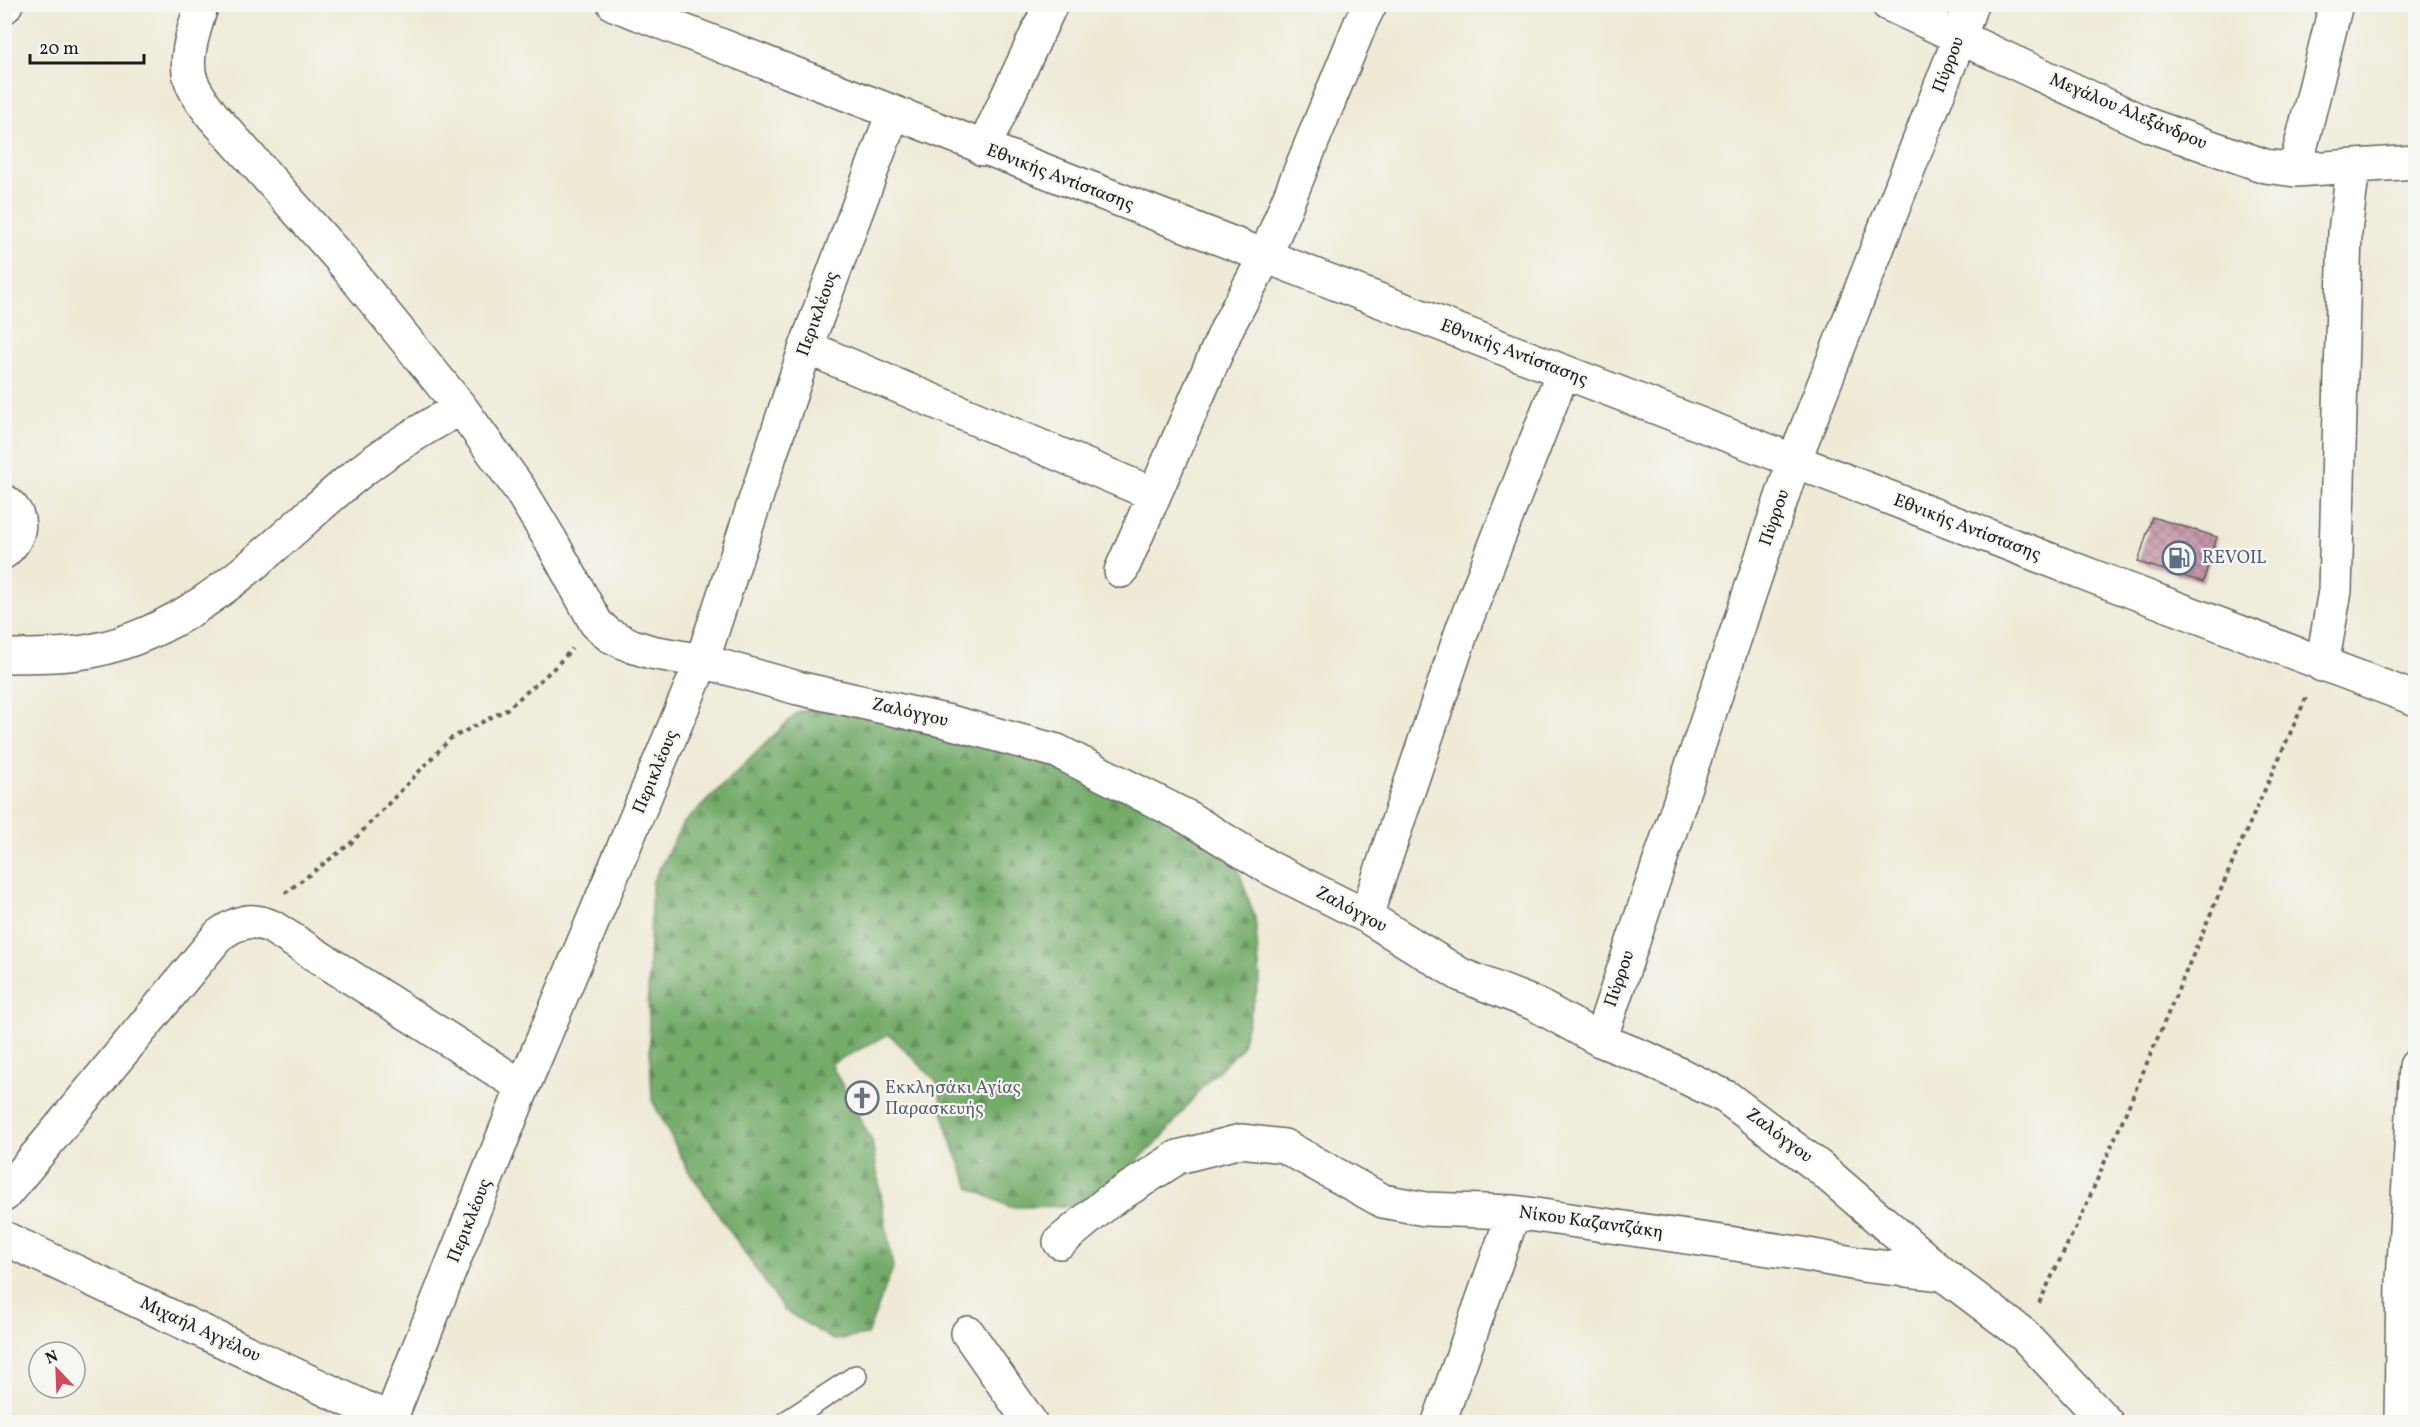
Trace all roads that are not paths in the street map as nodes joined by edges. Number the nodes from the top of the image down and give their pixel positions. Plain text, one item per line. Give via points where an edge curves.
1 (202, 4) edge
2 (614, 4) edge
3 (1051, 4) edge
4 (1370, 4) edge
5 (1888, 4) edge
6 (1971, 4) edge
7 (2336, 4) edge
8 (1960, 37) junction
9 (893, 113) junction
10 (983, 149) junction
11 (2415, 162) edge
12 (2353, 168) junction
13 (2295, 170) junction
14 (1265, 257) junction
15 (806, 347) junction
16 (1563, 372) junction
17 (461, 408) junction
18 (1794, 461) junction
19 (1153, 494) junction
20 (4, 501) edge
21 (4, 552) edge
22 (1121, 571) dead end
23 (4, 656) edge
24 (702, 660) junction
25 (2322, 665) junction
26 (2415, 699) edge
27 (1366, 916) junction
28 (1600, 1040) junction
29 (2415, 1066) edge
30 (523, 1087) junction
31 (2413, 1158) edge
32 (4, 1195) edge
33 (1514, 1212) junction
34 (4, 1238) edge
35 (1060, 1242) dead end
36 (1943, 1274) junction
37 (968, 1333) dead end
38 (2409, 1337) edge
39 (856, 1376) dead end
40 (393, 1421) edge
41 (786, 1422) edge
42 (1029, 1422) edge
43 (1440, 1422) edge
44 (2106, 1422) edge
45 (2401, 1422) edge

1 - 17 street via 189,59 192,83 200,96 338,256
2 - 9 street, Εθνικής Αντίστασης
3 - 10 street
4 - 14 street
5 - 8 street, Μεγάλου Αλεξάνδρου
6 - 8 street, Πύρρου
7 - 13 street
8 - 13 street, Μεγάλου Αλεξάνδρου via 2151,126 2265,166
8 - 18 street, Πύρρου
9 - 10 street, Εθνικής Αντίστασης
9 - 15 street, Περικλέους
10 - 14 street, Εθνικής Αντίστασης
11 - 12 street, Μεγάλου Αλεξάνδρου
12 - 13 street, Μεγάλου Αλεξάνδρου
12 - 25 street via 2345,232 2335,591
14 - 16 street, Εθνικής Αντίστασης
14 - 19 street via 1228,326
15 - 19 street
15 - 24 street, Περικλέους
16 - 18 street, Εθνικής Αντίστασης
16 - 27 street via 1463,628
17 - 23 street via 386,452 231,584 170,621 92,651
17 - 24 street, Ζαλόγγου via 519,488 596,623 609,635 632,646
18 - 25 street, Εθνικής Αντίστασης
18 - 28 street, Πύρρου
19 - 22 street
20 - 21 street via 20,521 11,546
24 - 27 street, Ζαλόγγου via 798,688 1057,751 1187,817 1268,867
24 - 30 street, Περικλέους
25 - 26 street, Εθνικής Αντίστασης
27 - 28 street, Ζαλόγγου via 1461,975 1535,1004
28 - 36 street, Ζαλόγγου via 1726,1097 1819,1167
29 - 31 street
30 - 32 street via 272,927 248,920 219,935
30 - 40 street, Περικλέους
31 - 38 street via 2403,1280
33 - 35 street, Νίκου Καζαντζάκη via 1425,1209 1383,1201 1284,1146 1241,1141 1178,1157 1108,1202
33 - 36 street, Νίκου Καζαντζάκη
33 - 43 street
34 - 40 street, Μιχαήλ Αγγέλου
36 - 44 street via 2024,1335
37 - 42 street
38 - 45 street
39 - 41 lane

